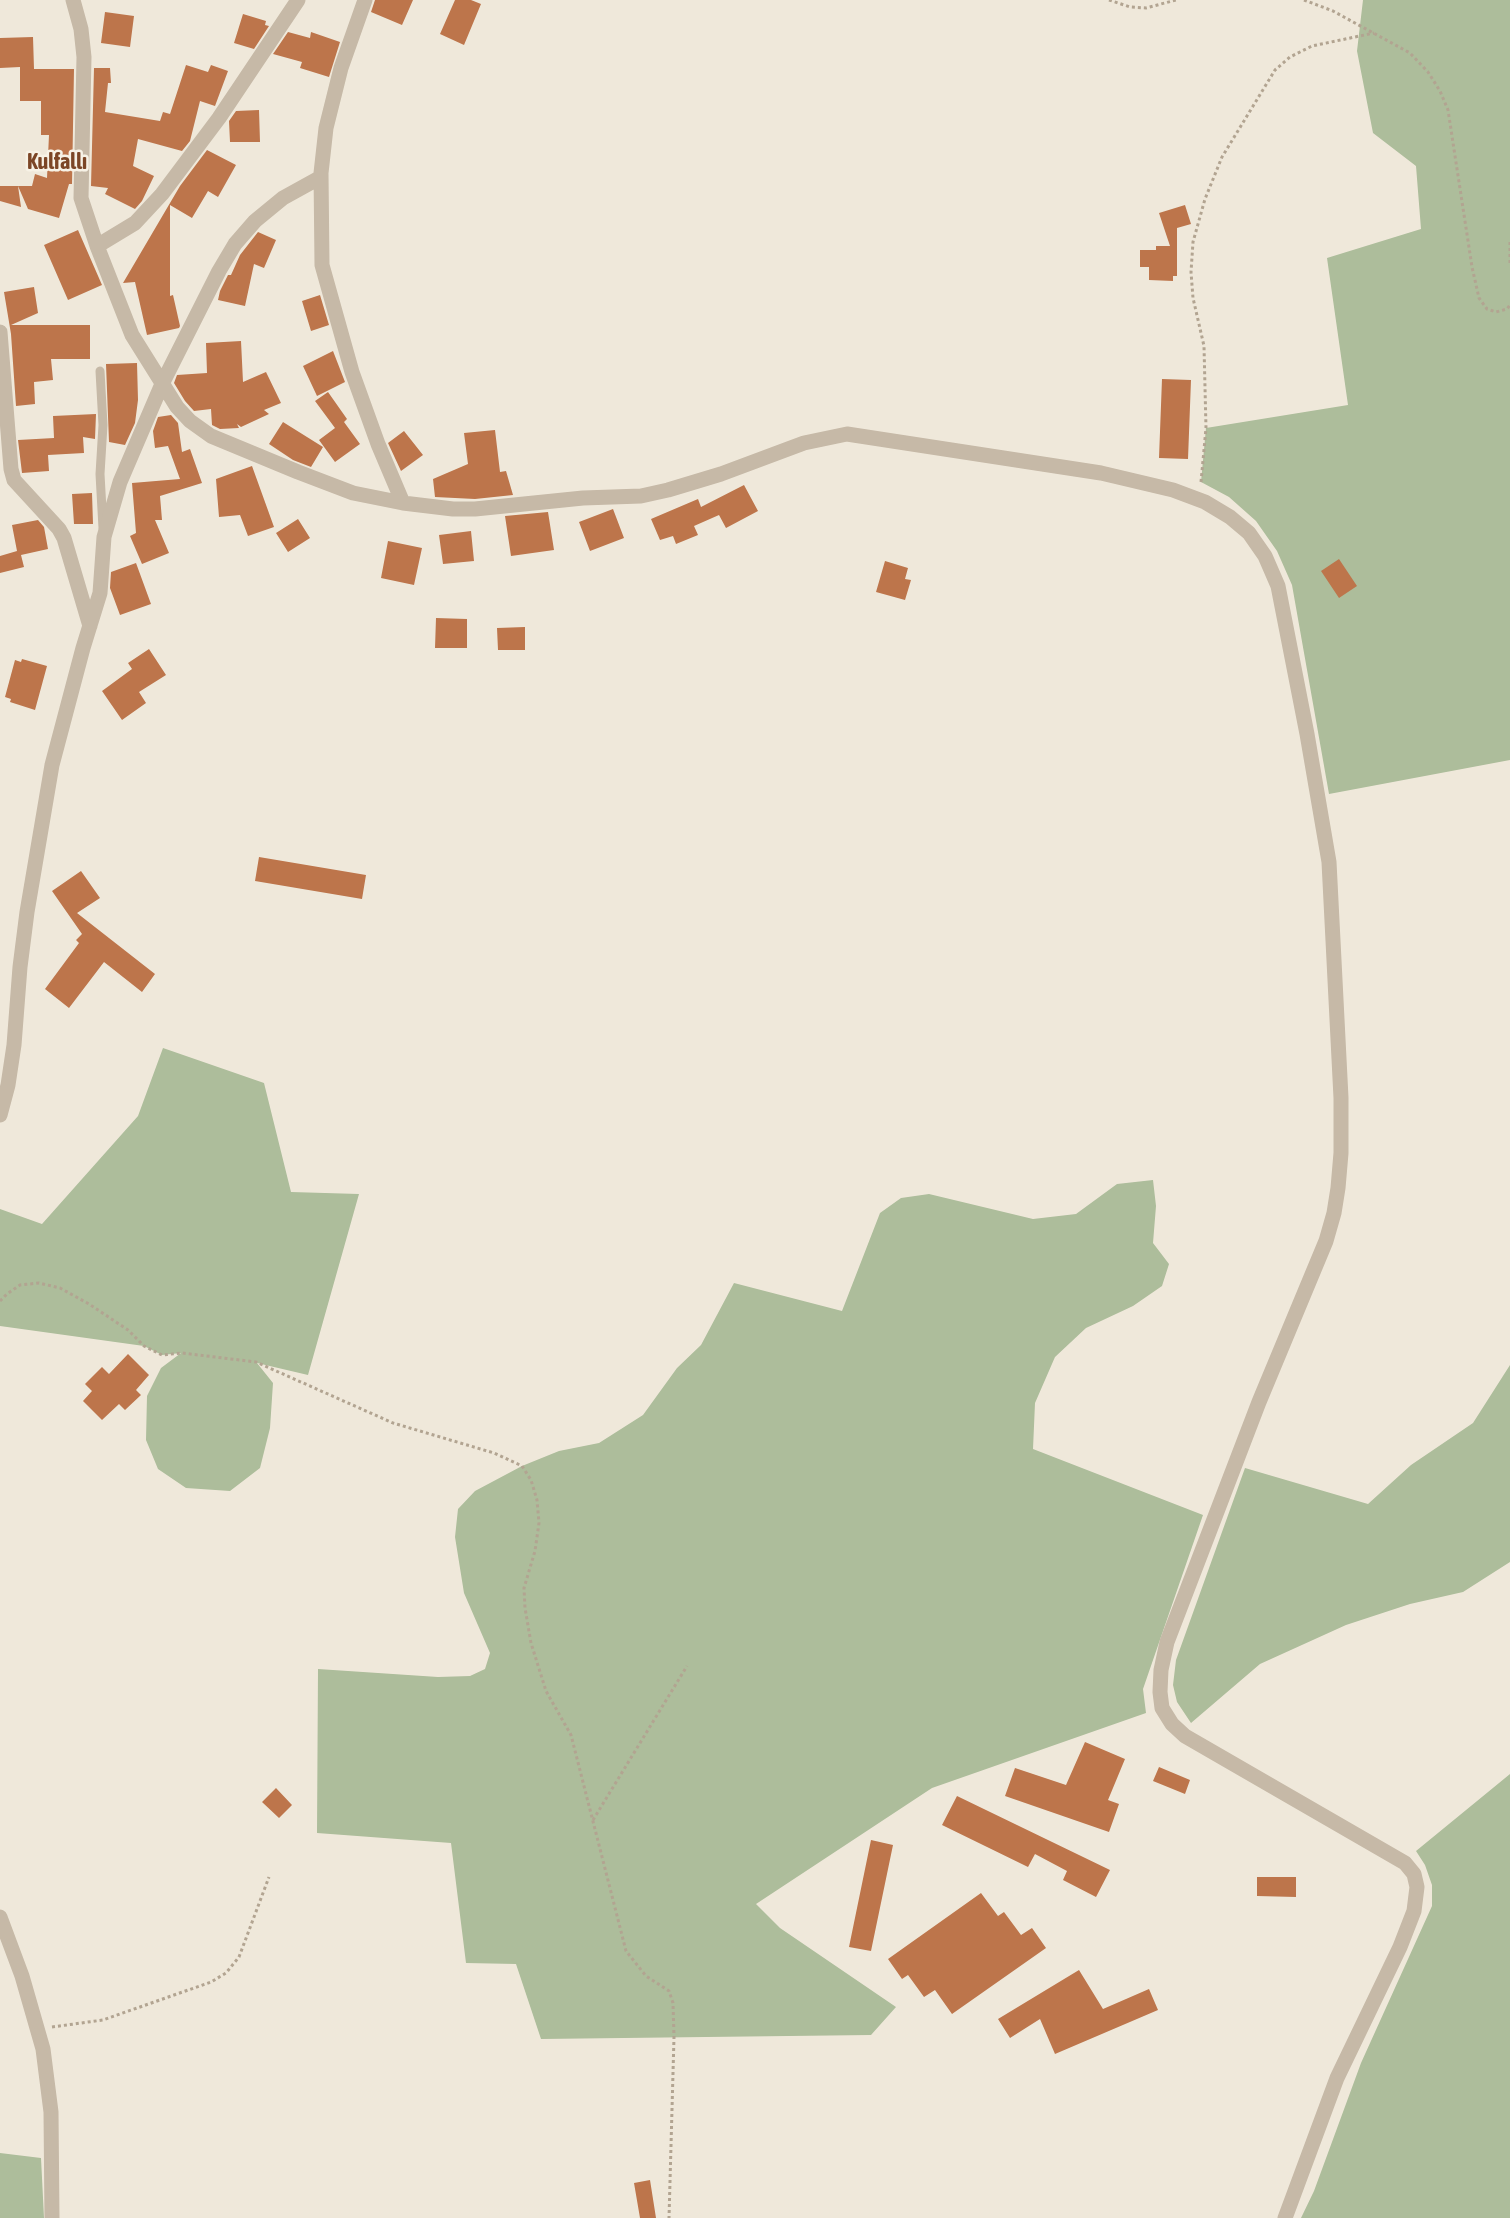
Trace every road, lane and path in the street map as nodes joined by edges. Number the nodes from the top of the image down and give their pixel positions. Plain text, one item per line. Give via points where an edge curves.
1 (74, 0) edge
2 (298, 0) edge
3 (365, 0) edge
4 (1109, 0) edge
5 (1176, 0) edge
6 (1304, 0) edge
7 (1374, 33) junction
8 (321, 177) junction
9 (1510, 242) edge
10 (97, 246) junction
11 (1510, 264) edge
12 (1510, 305) edge
13 (0, 332) edge
14 (100, 371) dead end
15 (162, 384) junction
16 (3, 403) edge
17 (1200, 501) junction
18 (403, 503) junction
19 (104, 537) junction
20 (90, 626) junction
21 (0, 1115) edge
22 (0, 1301) edge
23 (687, 1666) dead end
24 (593, 1820) junction
25 (269, 1877) dead end
26 (0, 1917) edge
27 (38, 2029) junction
28 (52, 2218) edge
29 (669, 2218) edge
30 (1286, 2218) edge

1 - 10 street via 84,57 81,198
2 - 10 street via 219,118 162,194 135,223
3 - 8 street via 333,98
4 - 5 path via 1146,8
6 - 7 path
7 - 12 path via 1410,53 1440,91 1448,110 1479,298 1487,309 1496,312
7 - 17 path via 1312,46 1275,70 1222,157 1205,199 1193,242 1191,272 1204,346 1206,428
8 - 15 street via 283,198 235,244
8 - 18 street via 322,265 327,286 351,372
9 - 11 path
10 - 15 street via 132,335
13 - 16 street
14 - 19 lane via 103,425 99,474
15 - 18 street via 190,422 211,436 353,493
15 - 19 street via 120,482
16 - 20 street via 14,480 64,538
17 - 18 street via 1144,482 1101,473 847,434 804,443 721,474 640,496 475,509
17 - 30 street via 1230,517 1249,533 1278,586 1329,862 1341,1153 1334,1213 1326,1241 1167,1642 1161,1670 1162,1708 1185,1736 1405,1863 1414,1874 1417,1887 1414,1911 1400,1947 1337,2079
19 - 20 street via 100,593
20 - 21 street via 52,765 27,912 14,1045
22 - 24 path via 20,1286 39,1283 60,1287 162,1355 182,1353 256,1362 393,1423 494,1453 522,1466 537,1500 539,1523 536,1551 524,1588 531,1643 546,1691 571,1735
23 - 24 path
24 - 29 path via 626,1951 646,1977 669,1991 673,2002
25 - 27 path via 239,1957 226,1973 211,1982 103,2020
26 - 27 street
27 - 28 street via 48,2080

